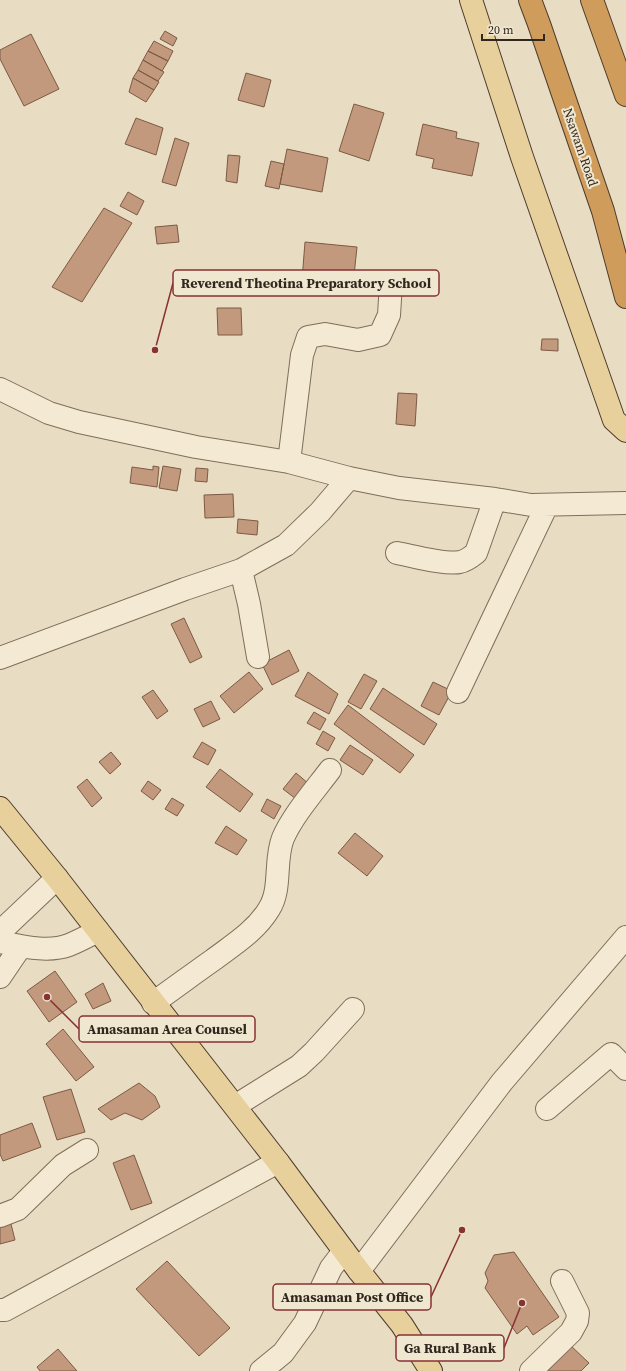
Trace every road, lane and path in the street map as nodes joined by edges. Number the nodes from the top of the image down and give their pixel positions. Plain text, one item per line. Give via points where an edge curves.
1 (471, 0) edge
2 (530, 0) edge
3 (592, 0) edge
4 (626, 95) edge
5 (391, 283) dead end
6 (626, 297) edge
7 (0, 389) edge
8 (626, 431) edge
9 (289, 462) junction
10 (349, 478) junction
11 (495, 499) junction
12 (626, 503) edge
13 (548, 505) junction
14 (397, 553) dead end
15 (241, 570) junction
16 (258, 657) dead end
17 (0, 658) edge
18 (458, 692) dead end
19 (330, 770) dead end
20 (0, 808) edge
21 (57, 878) junction
22 (98, 931) junction
23 (0, 932) edge
24 (626, 937) edge
25 (0, 942) edge
26 (21, 946) junction
27 (0, 977) edge
28 (154, 1003) junction
29 (353, 1009) dead end
30 (626, 1069) edge
31 (235, 1106) junction
32 (547, 1109) dead end
33 (88, 1150) dead end
34 (278, 1162) junction
35 (0, 1216) edge
36 (344, 1250) junction
37 (359, 1271) junction
38 (562, 1281) dead end
39 (0, 1310) edge
40 (261, 1371) edge
41 (431, 1371) edge
42 (531, 1371) edge

1 - 8 main road via 522,157 614,420
2 - 6 highway, Nsawam Road via 603,211
3 - 4 highway
5 - 9 street via 389,315 380,335 358,340 325,334 308,337 302,355
7 - 9 street via 49,413 79,422 196,447
9 - 10 street
10 - 11 street via 399,488
10 - 15 street via 320,512 286,545
11 - 13 street via 531,506
11 - 14 street via 476,553 462,562 452,563
12 - 13 street
13 - 18 street
15 - 16 street
15 - 17 street
19 - 28 street via 282,839 275,890 270,908 260,923 233,946
20 - 21 main road
21 - 22 main road
21 - 23 street
22 - 26 street via 68,946
22 - 28 main road
24 - 37 street via 502,1082
25 - 26 street
26 - 27 street
28 - 31 main road
29 - 31 street via 299,1066
30 - 32 street via 611,1054
31 - 34 main road
33 - 35 street via 63,1165 18,1209
34 - 36 main road
34 - 39 street
36 - 37 main road
36 - 40 street via 331,1268 306,1323 283,1353
37 - 41 main road via 402,1325
38 - 42 street via 578,1313 577,1321 571,1332

